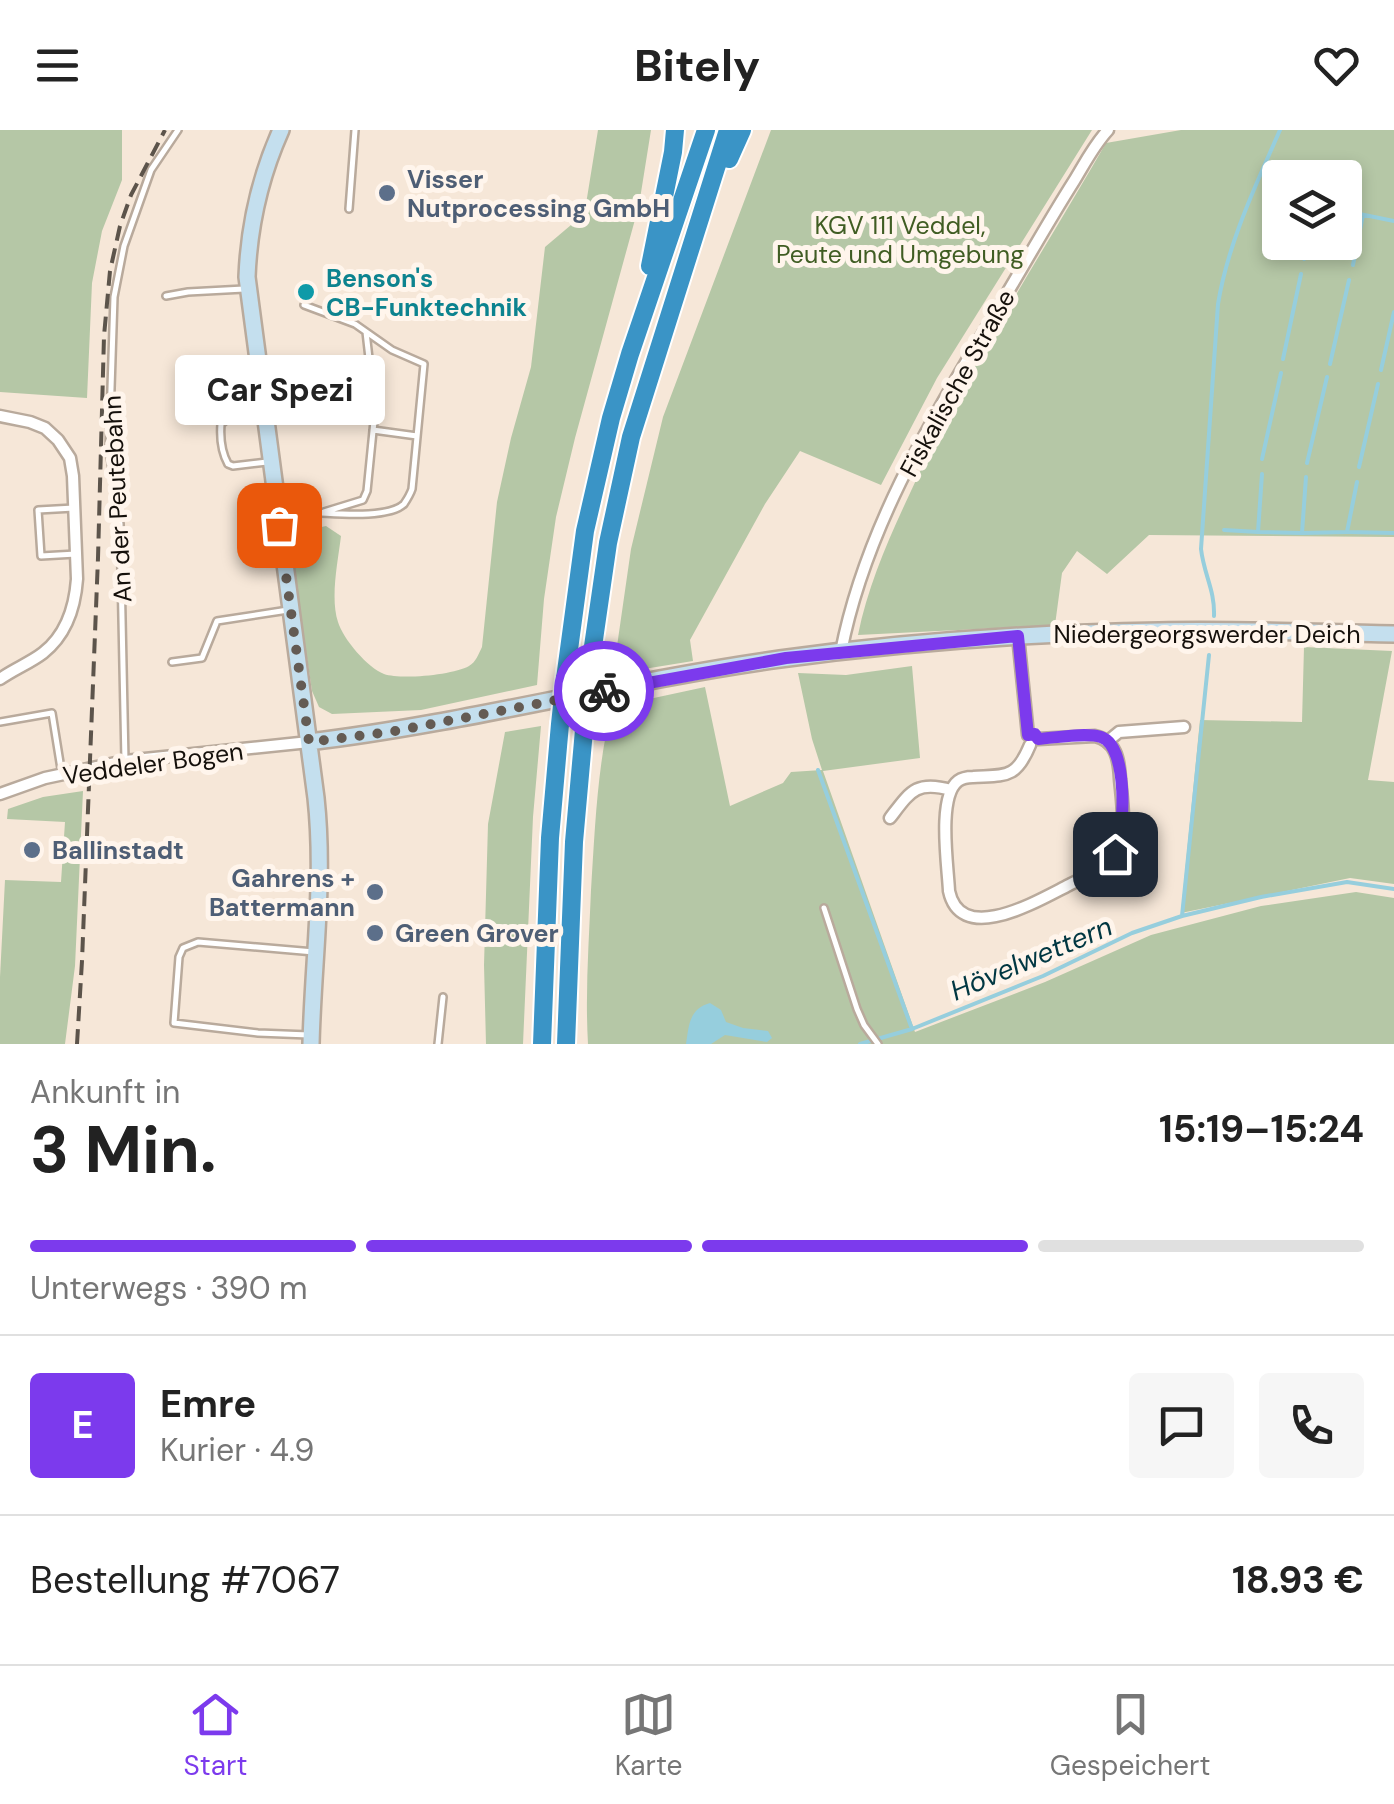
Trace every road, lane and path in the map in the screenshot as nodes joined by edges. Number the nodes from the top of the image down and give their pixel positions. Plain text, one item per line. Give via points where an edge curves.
1 (178, 130) edge
2 (281, 130) edge
3 (356, 130) edge
4 (675, 130) edge
5 (706, 130) edge
6 (728, 130) edge
7 (742, 130) edge
8 (1108, 130) edge
9 (349, 209) dead end
10 (695, 232) junction
11 (247, 289) junction
12 (166, 296) dead end
13 (304, 306) dead end
14 (366, 332) junction
15 (630, 354) junction
16 (260, 384) junction
17 (181, 390) dead end
18 (263, 413) junction
19 (0, 416) edge
20 (373, 430) junction
21 (418, 436) junction
22 (270, 462) junction
23 (74, 508) junction
24 (76, 554) junction
25 (291, 610) junction
26 (1394, 634) edge
27 (1018, 636) junction
28 (841, 652) junction
29 (172, 662) dead end
30 (0, 679) edge
31 (0, 722) edge
32 (1184, 727) dead end
33 (1032, 740) junction
34 (1108, 741) junction
35 (309, 742) junction
36 (125, 762) junction
37 (62, 775) junction
38 (951, 790) junction
39 (0, 794) edge
40 (890, 818) dead end
41 (824, 908) dead end
42 (316, 952) junction
43 (443, 998) dead end
44 (311, 1039) edge
45 (438, 1044) edge
46 (542, 1044) edge
47 (566, 1044) edge
48 (878, 1044) edge

1 - 36 lane, An der Peutebahn via 152,170 124,246 114,297 109,449 120,524
2 - 11 street via 255,204
3 - 9 lane
4 - 15 highway
5 - 15 highway
6 - 10 highway
7 - 10 highway
8 - 28 street, Fiskalische Straße via 916,450 858,582
10 - 47 highway, bridge via 630,436 608,543 585,719
11 - 12 lane
11 - 16 street
13 - 14 lane
14 - 20 lane
14 - 21 lane via 424,364
15 - 46 highway, bridge via 577,581 550,838
16 - 17 lane
16 - 18 street
18 - 22 street
18 - 22 lane via 226,420 220,432 228,464
19 - 23 street via 45,428 58,440 70,458
20 - 21 lane
20 - 21 lane via 366,498 321,513 387,511 405,503
22 - 25 street
23 - 24 street
23 - 24 lane via 38,510 41,556
24 - 30 street via 76,593 60,634
25 - 29 lane via 217,621 202,658
25 - 35 street
26 - 27 street, Niedergeorgswerder Deich
27 - 28 street, Niedergeorgswerder Deich
27 - 33 street
28 - 35 street, Niedergeorgswerder Deich
31 - 37 lane via 52,713
32 - 34 street via 1118,732
33 - 34 street
33 - 38 street via 1012,773 967,777
34 - 38 street via 1120,770 1122,829 1115,854 1014,912 967,916 951,901
35 - 36 street, Veddeler Bogen
35 - 42 street via 321,846
36 - 37 street, Veddeler Bogen
37 - 39 street, Veddeler Bogen
38 - 40 street via 921,786
41 - 48 lane via 857,1009
42 - 44 street
42 - 44 lane via 198,942 184,948 174,1023
43 - 45 lane

